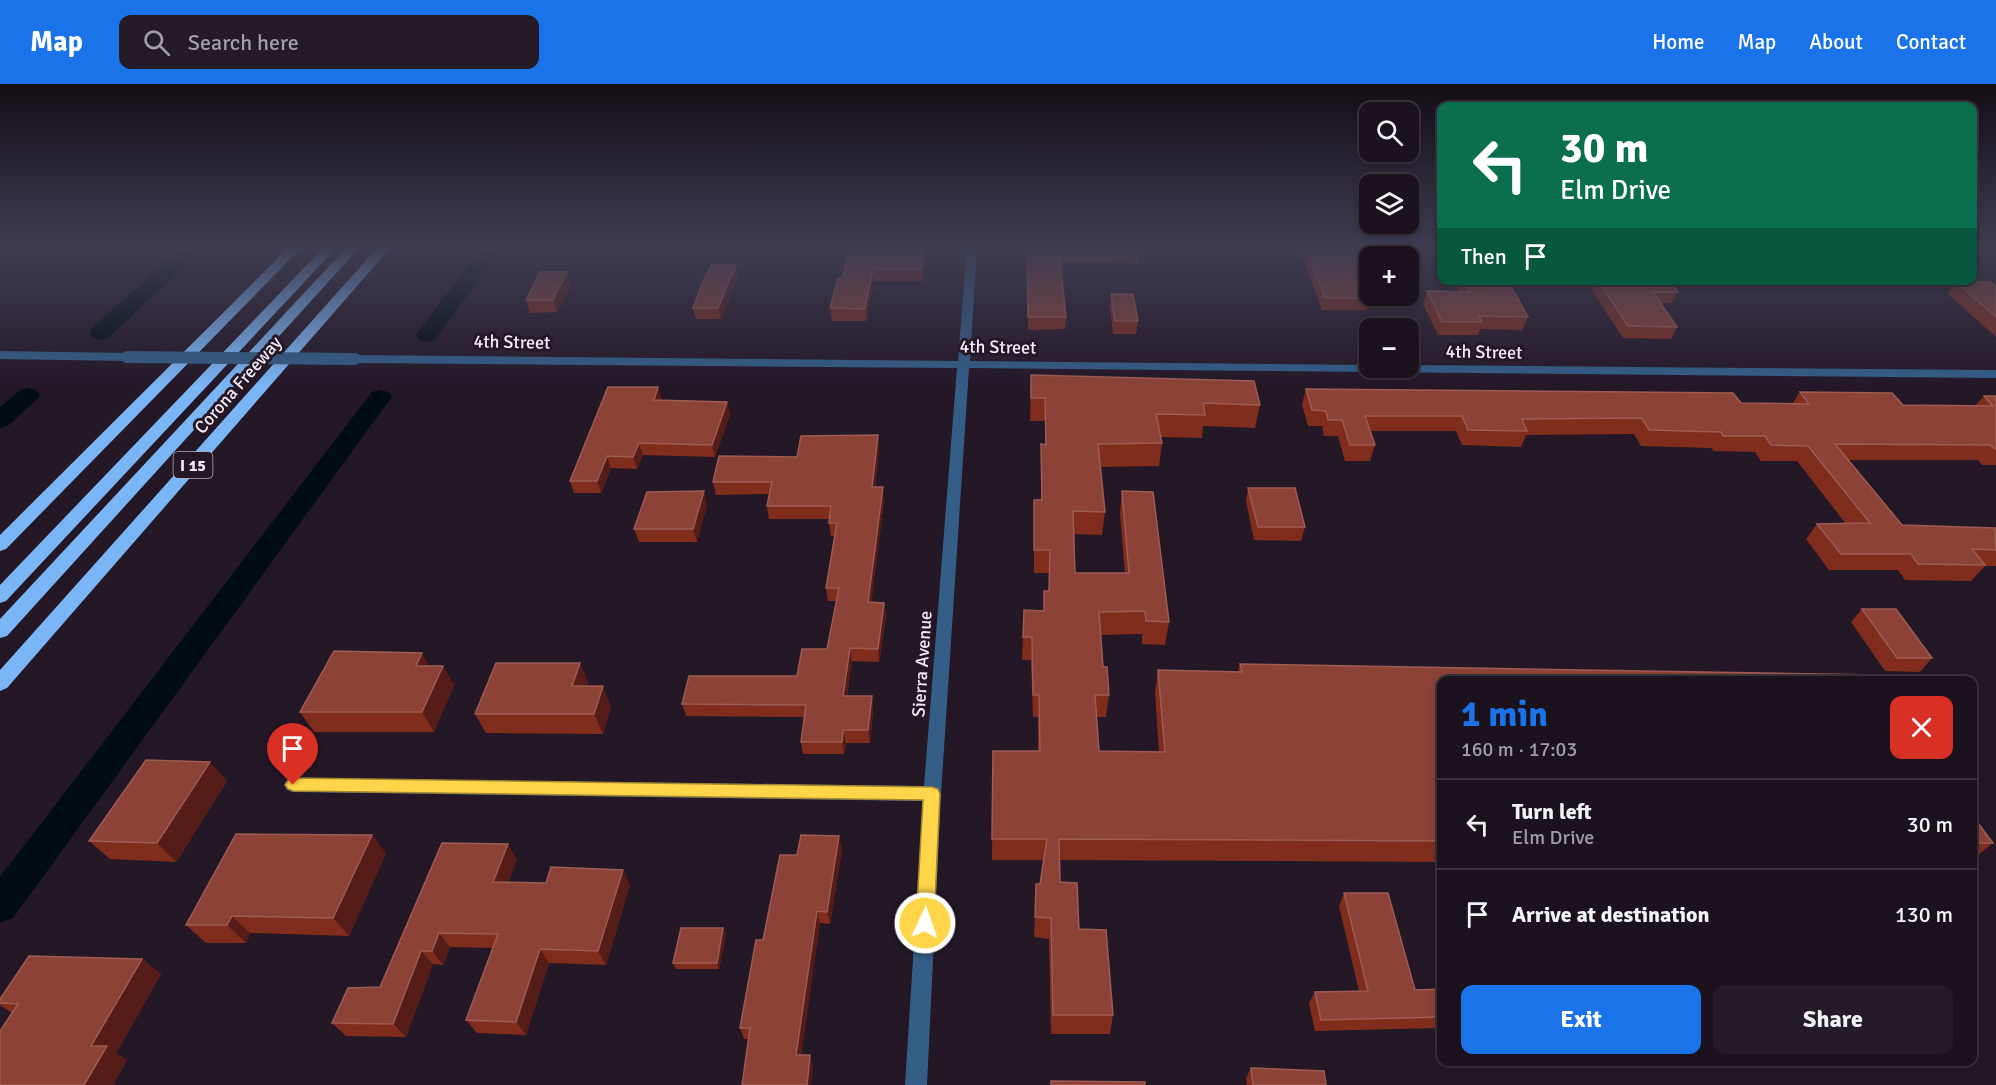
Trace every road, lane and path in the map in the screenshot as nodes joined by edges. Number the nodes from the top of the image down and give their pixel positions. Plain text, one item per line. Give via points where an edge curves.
1 (250, 294) edge
2 (287, 294) edge
3 (311, 294) edge
4 (344, 294) edge
5 (969, 294) edge
6 (0, 355) edge
7 (964, 365) junction
8 (1996, 374) edge
9 (0, 545) edge
10 (0, 596) edge
11 (0, 631) edge
12 (0, 683) edge
13 (293, 785) dead end
14 (932, 794) junction
15 (916, 1085) edge

1 - 9 highway
2 - 10 highway
3 - 11 highway
4 - 12 highway, Corona Freeway / I 15
5 - 7 street, Sierra Avenue
6 - 7 street, 4th Street, bridge
7 - 8 street, 4th Street
7 - 14 street, Sierra Avenue
13 - 14 street
14 - 15 street, Sierra Avenue

